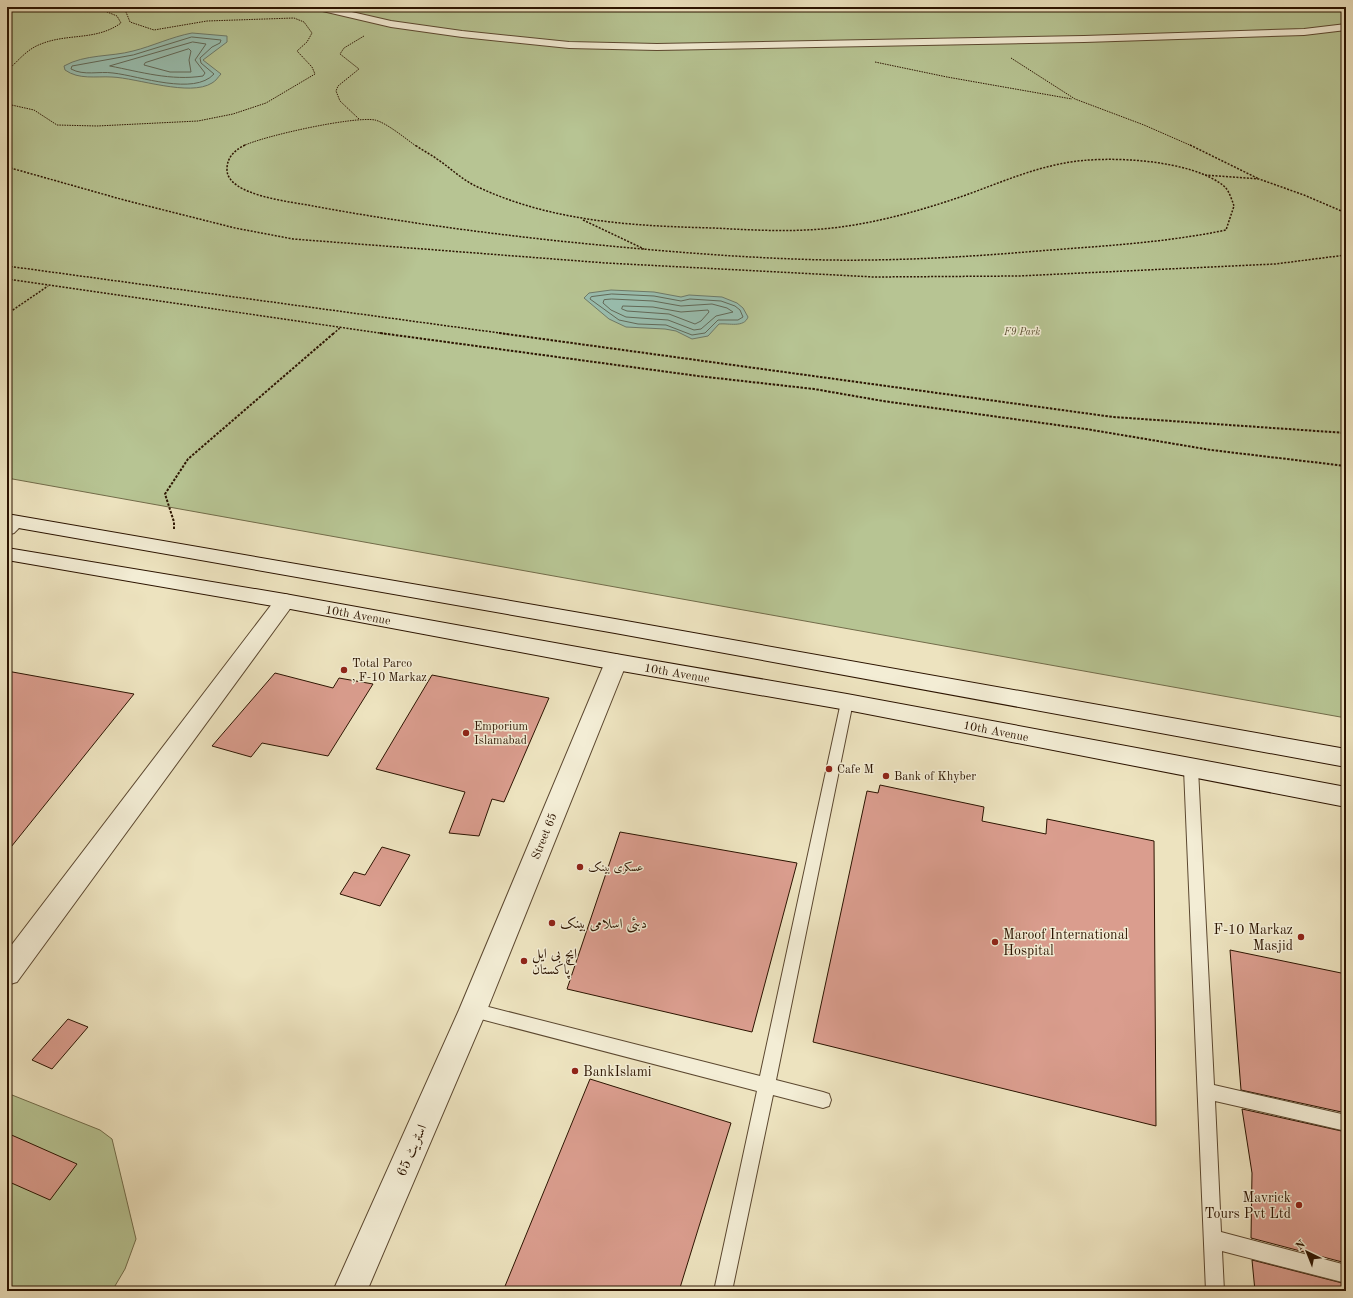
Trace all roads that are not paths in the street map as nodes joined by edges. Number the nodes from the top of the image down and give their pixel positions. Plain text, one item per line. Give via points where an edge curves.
1 (317, 7) edge
2 (1346, 28) edge
3 (1304, 32) junction
4 (1346, 38) edge
5 (10, 524) edge
6 (7, 554) edge
7 (285, 601) junction
8 (616, 662) junction
9 (989, 694) junction
10 (847, 702) junction
11 (986, 729) junction
12 (1346, 758) edge
13 (1191, 769) junction
14 (1346, 797) edge
15 (7, 973) edge
16 (473, 1010) junction
17 (767, 1086) junction
18 (1205, 1091) junction
19 (823, 1100) dead end
20 (1346, 1123) edge
21 (1212, 1239) junction
22 (1346, 1274) edge
23 (350, 1291) edge
24 (723, 1291) edge
25 (1215, 1291) edge

1 - 3 street via 391,24 569,45 732,47
2 - 3 street
3 - 4 street
5 - 9 street via 176,550
6 - 7 street, 10th Avenue
7 - 8 street, 10th Avenue
7 - 15 street
8 - 10 street, 10th Avenue
8 - 16 street, Street 65
9 - 11 street
9 - 12 street
10 - 11 street, 10th Avenue
10 - 17 lane
11 - 13 street, 10th Avenue
13 - 14 street, 10th Avenue
13 - 18 lane
16 - 17 lane
16 - 23 street, اسٹریٹ 65
17 - 19 lane
17 - 24 lane
18 - 20 lane
18 - 21 lane
21 - 22 lane
21 - 25 lane

